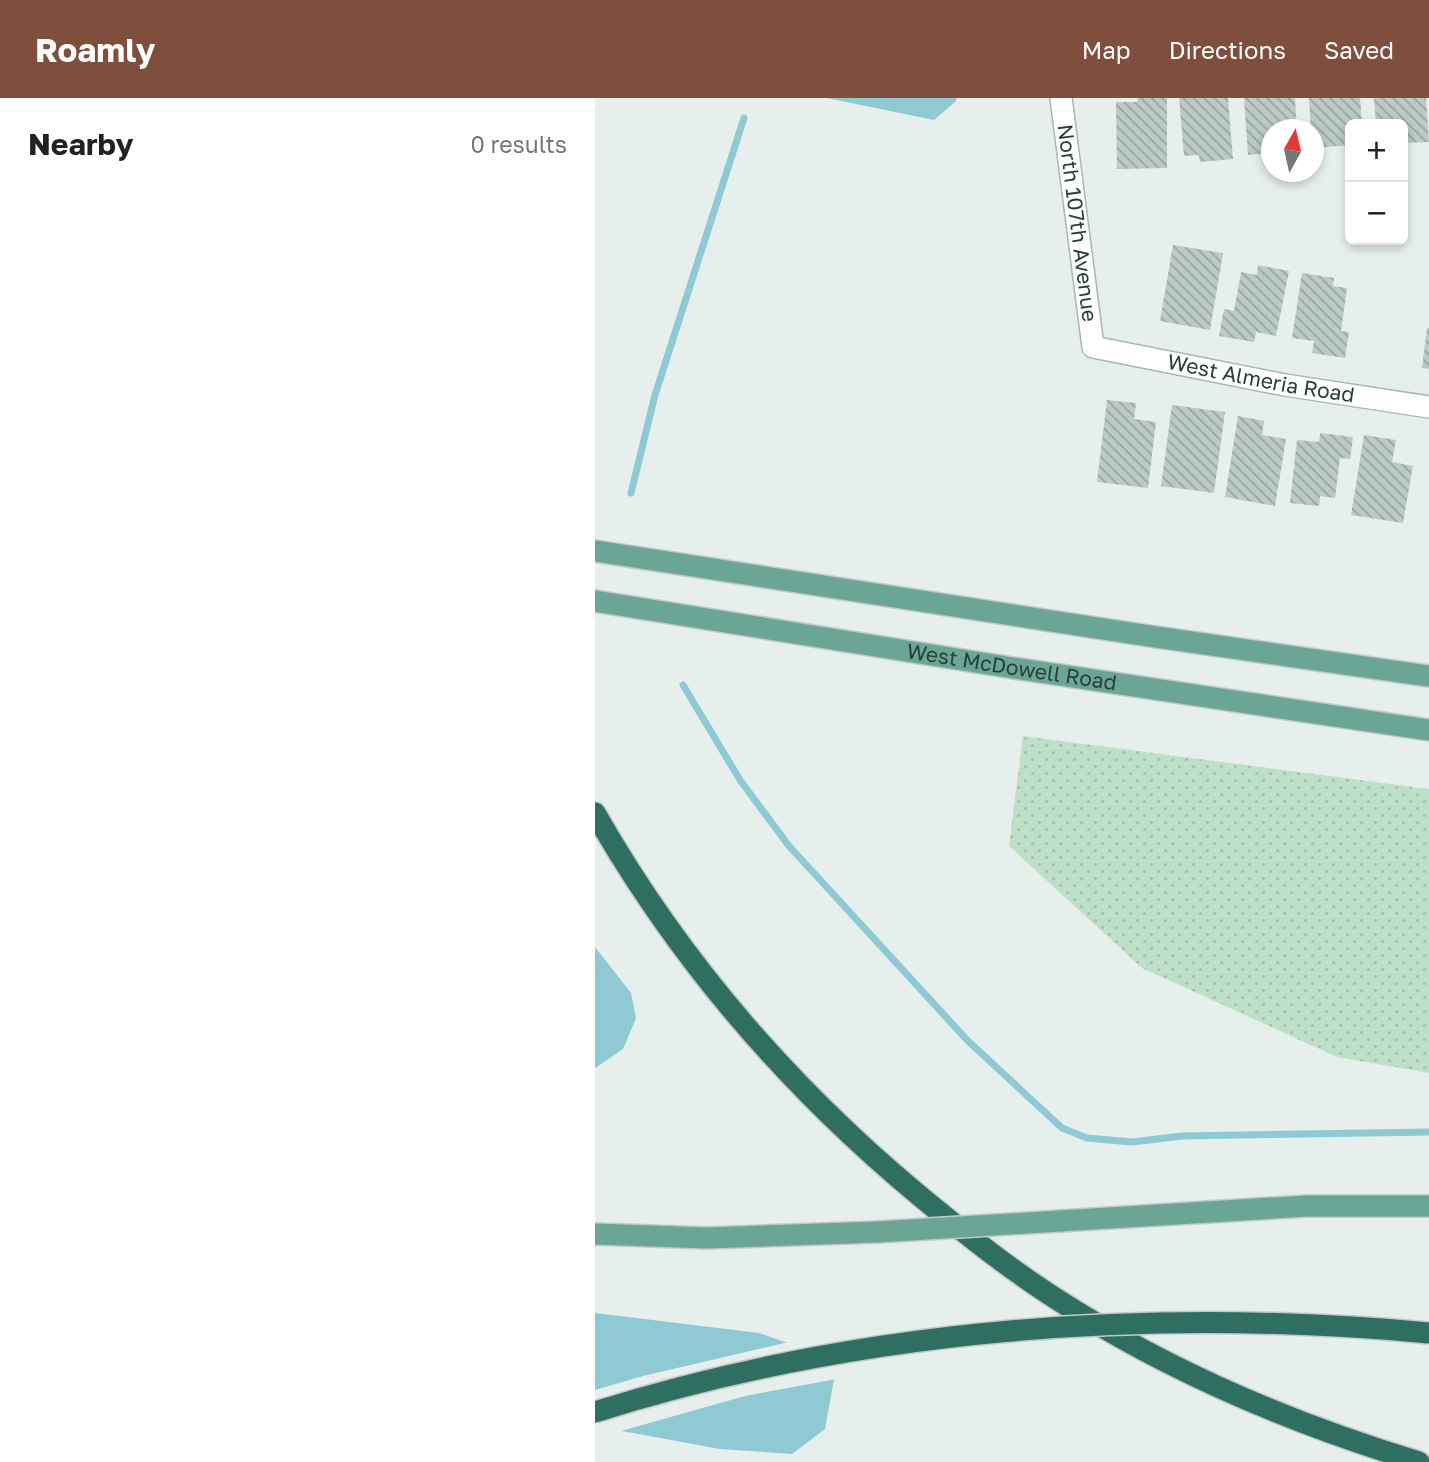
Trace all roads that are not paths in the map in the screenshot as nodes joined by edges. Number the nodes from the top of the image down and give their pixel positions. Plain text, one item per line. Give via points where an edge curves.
1 (1061, 98) edge
2 (1093, 347) joint
3 (1429, 407) edge
4 (595, 551) edge
5 (595, 601) edge
6 (1429, 676) edge
7 (1429, 730) edge
8 (595, 813) edge
9 (1429, 1206) edge
10 (595, 1234) edge
11 (1429, 1333) edge
12 (595, 1412) edge
13 (1419, 1462) edge

1 - 2 street, North 107th Avenue
2 - 3 street, West Almeria Road via 1285,385
4 - 6 main road
5 - 7 main road, West McDowell Road
8 - 13 highway via 665,925 762,1046 855,1140 963,1231 1074,1310 1135,1345 1271,1409
9 - 10 main road, bridge via 1307,1206 707,1238
11 - 12 highway, bridge via 1195,1322 929,1339 748,1373

